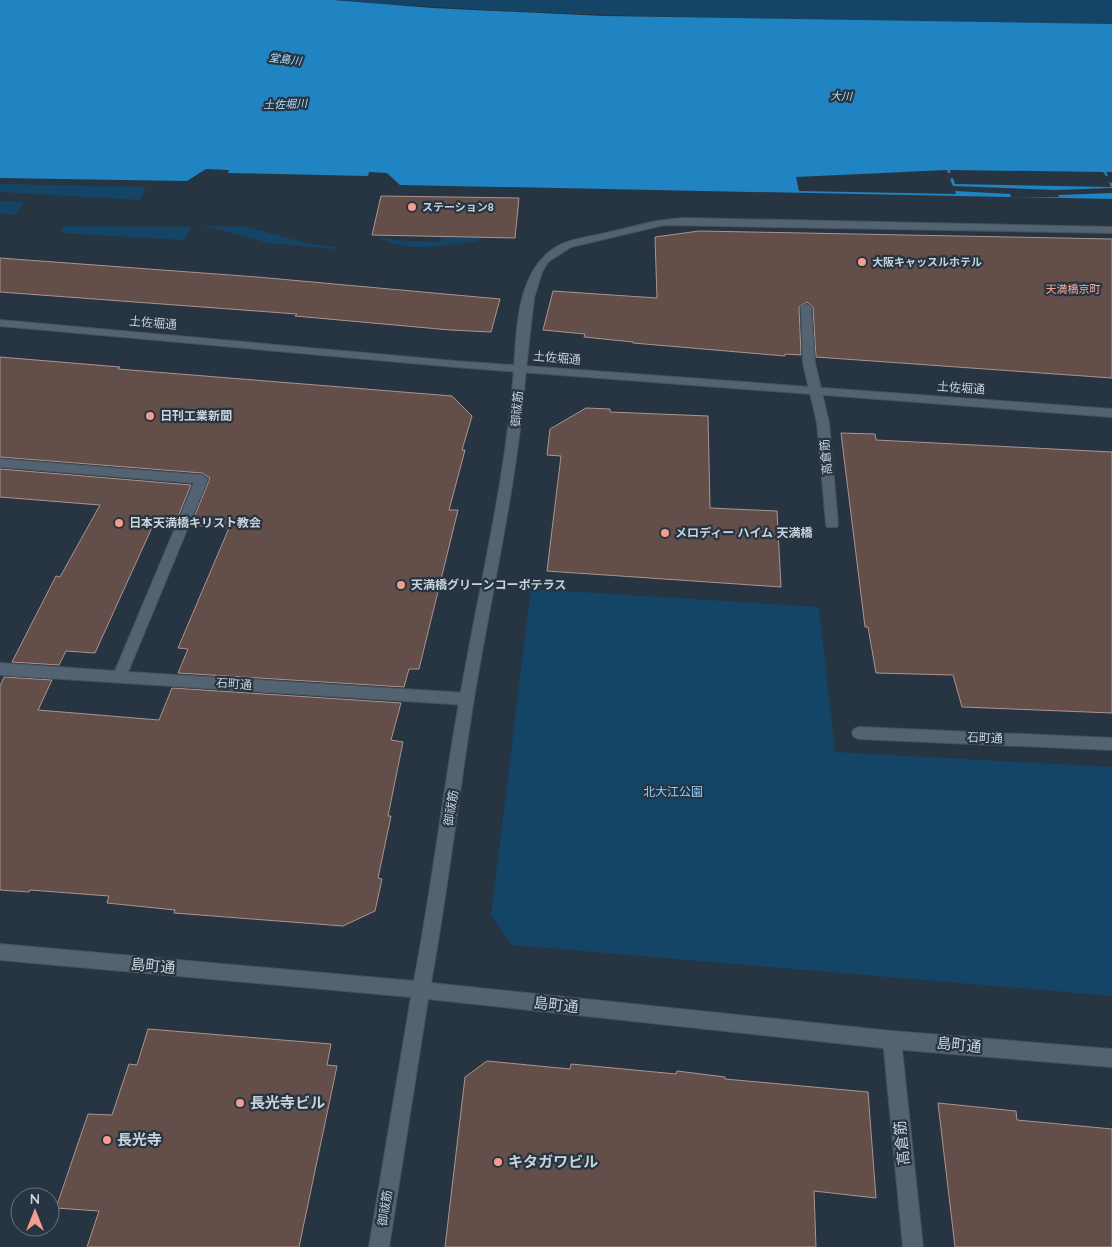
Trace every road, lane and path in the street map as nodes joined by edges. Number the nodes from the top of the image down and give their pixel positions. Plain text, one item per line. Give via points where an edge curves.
1 (1112, 230) edge
2 (806, 307) dead end
3 (0, 323) edge
4 (520, 369) junction
5 (816, 391) junction
6 (1112, 413) edge
7 (0, 463) edge
8 (832, 524) dead end
9 (0, 669) edge
10 (119, 677) junction
11 (467, 699) junction
12 (858, 733) dead end
13 (1112, 744) edge
14 (0, 952) edge
15 (422, 990) junction
16 (892, 1040) junction
17 (1112, 1058) edge
18 (379, 1247) edge
19 (913, 1247) edge

1 - 4 street, 御祓筋 via 685,221 568,245 542,263 535,277 522,337
2 - 5 street, 高倉筋 via 809,364
3 - 4 main road, 土佐堀通
4 - 5 street, 土佐堀通
4 - 11 street, 御祓筋 via 516,424
5 - 6 street, 土佐堀通
5 - 8 street, 高倉筋 via 823,422
7 - 10 street via 202,479
9 - 10 street, 石町通
10 - 11 street, 石町通
11 - 15 street, 御祓筋
12 - 13 street, 石町通
14 - 15 street, 島町通
15 - 16 street, 島町通
15 - 18 street, 御祓筋
16 - 17 street, 島町通
16 - 19 street, 高倉筋

